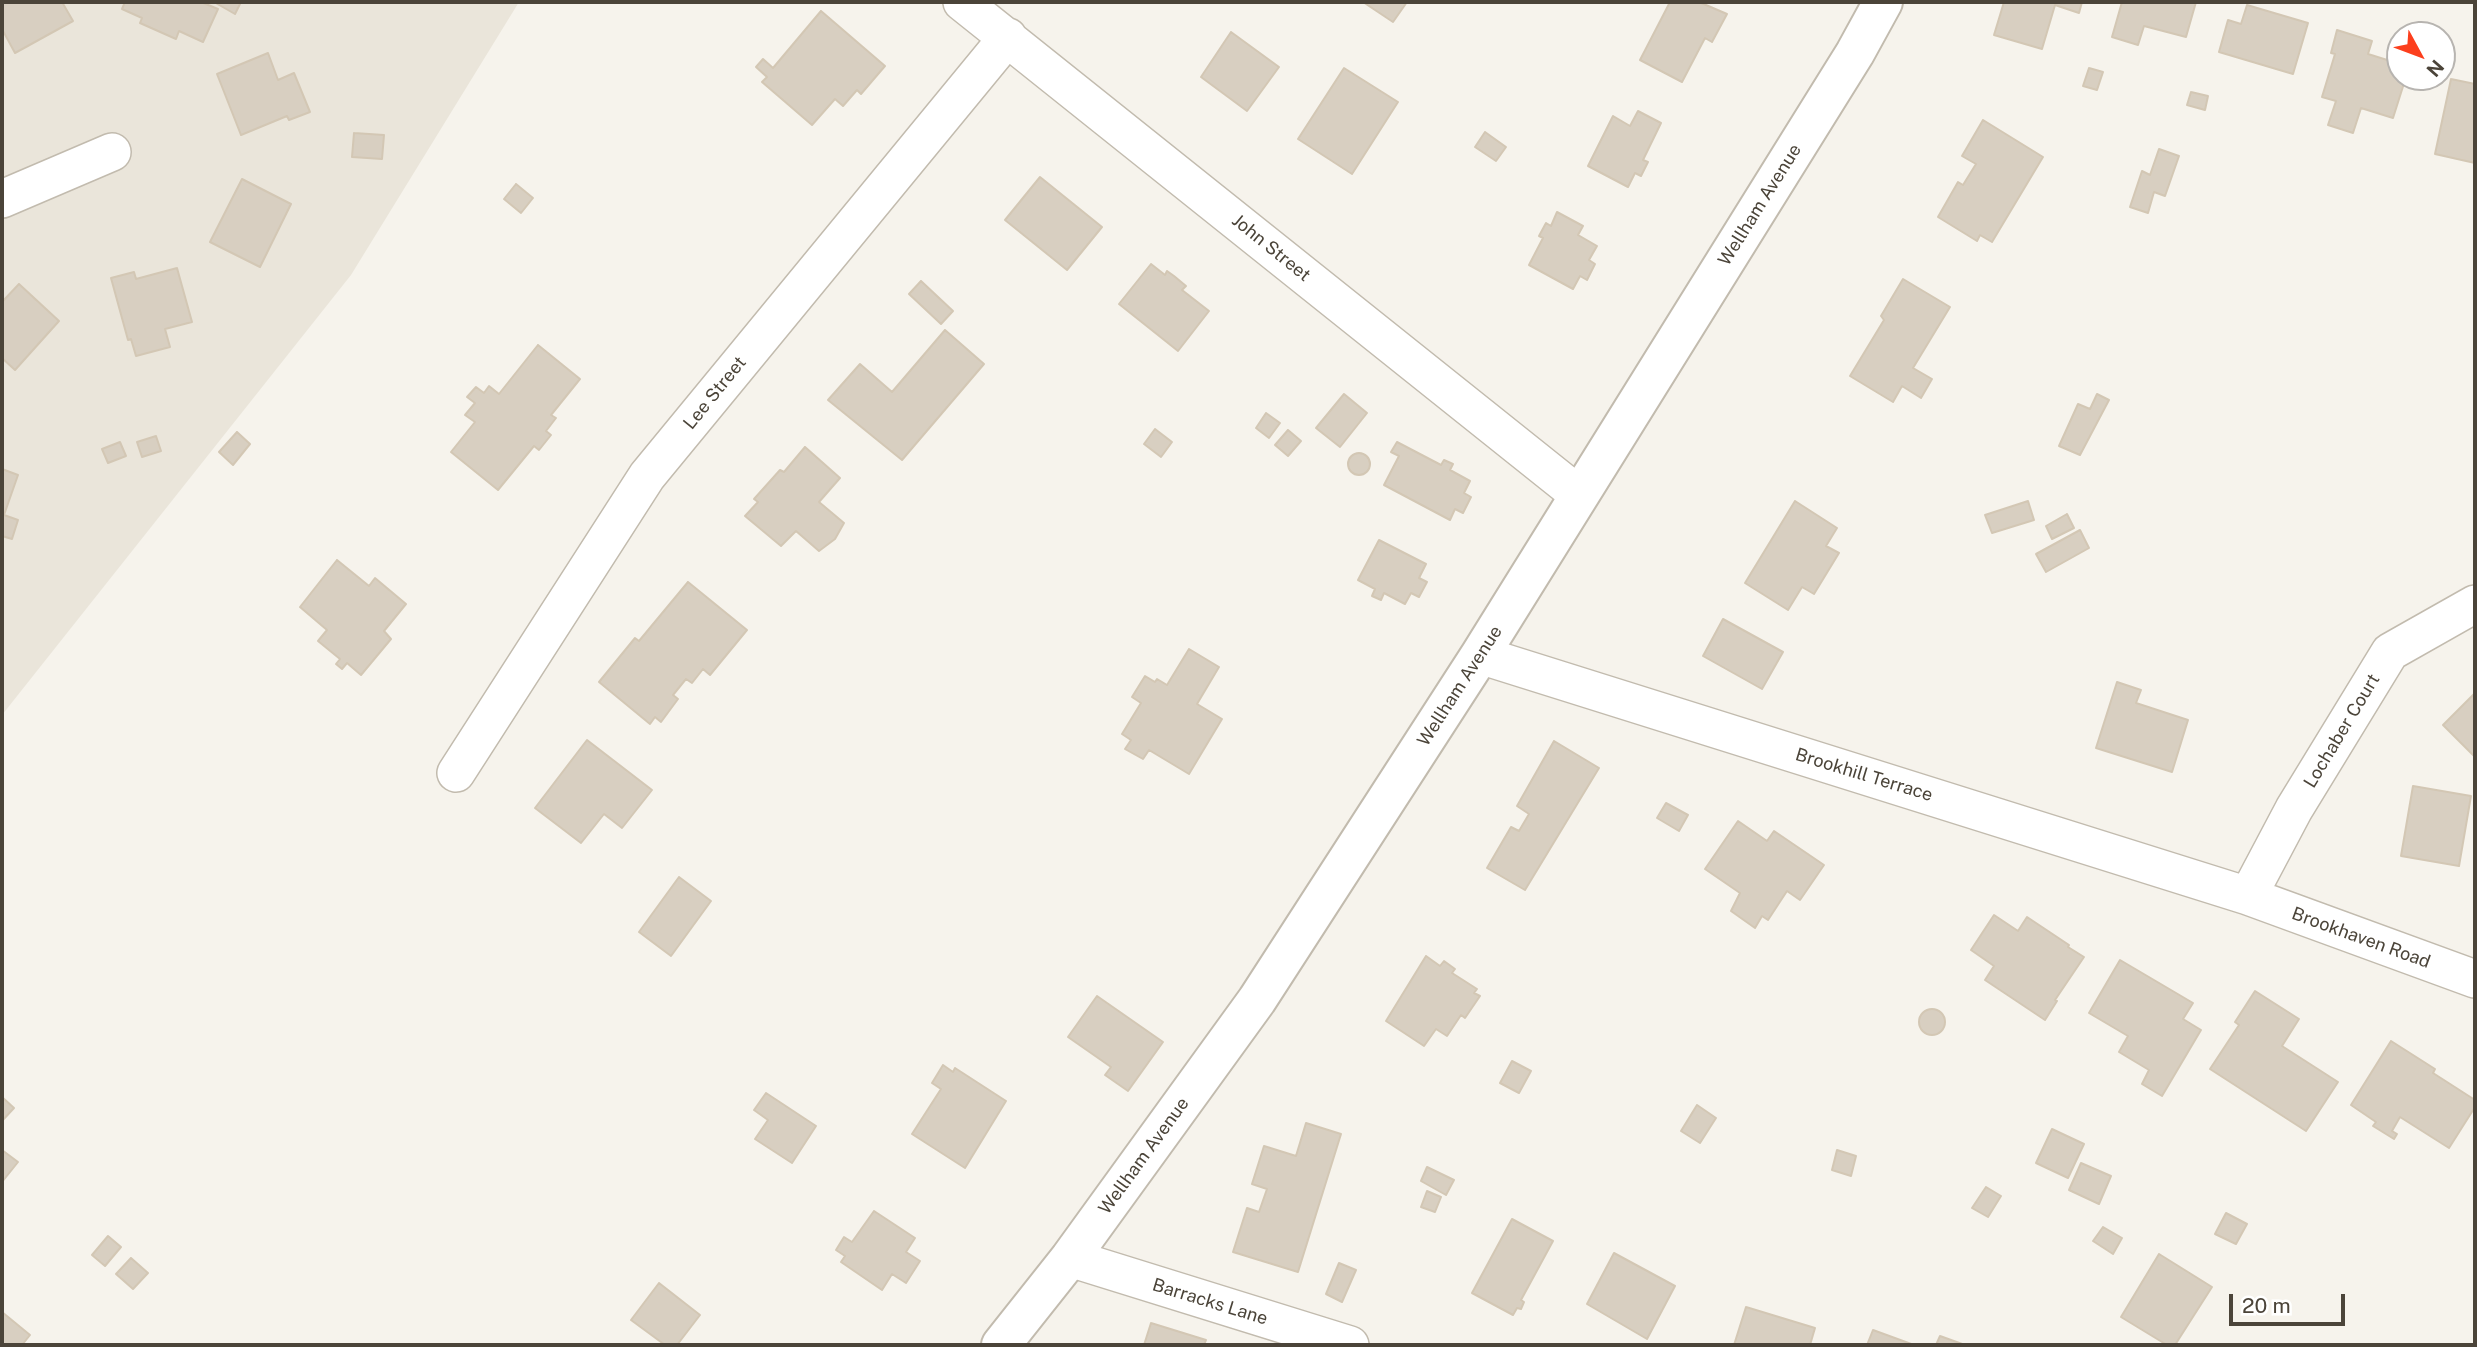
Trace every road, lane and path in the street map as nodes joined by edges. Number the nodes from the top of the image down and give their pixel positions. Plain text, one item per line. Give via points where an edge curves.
1 (962, 2) edge
2 (1883, 2) edge
3 (1008, 37) junction
4 (112, 152) dead end
5 (2, 199) edge
6 (1579, 495) junction
7 (2475, 604) edge
8 (1480, 655) junction
9 (456, 773) dead end
10 (2248, 896) junction
11 (2475, 979) edge
12 (1070, 1258) junction
13 (1002, 1345) edge
14 (1350, 1345) edge

1 - 3 street, John Street
2 - 6 street, Wellham Avenue
3 - 6 street, John Street
3 - 9 street, Lee Street via 647,476
4 - 5 street
6 - 8 street, Wellham Avenue
7 - 10 street, Lochaber Court via 2389,652 2294,809
8 - 10 street, Brookhill Terrace
8 - 12 street, Wellham Avenue via 1257,1000
10 - 11 street, Brookhaven Road
12 - 13 street, Wellham Avenue
12 - 14 street, Barracks Lane

